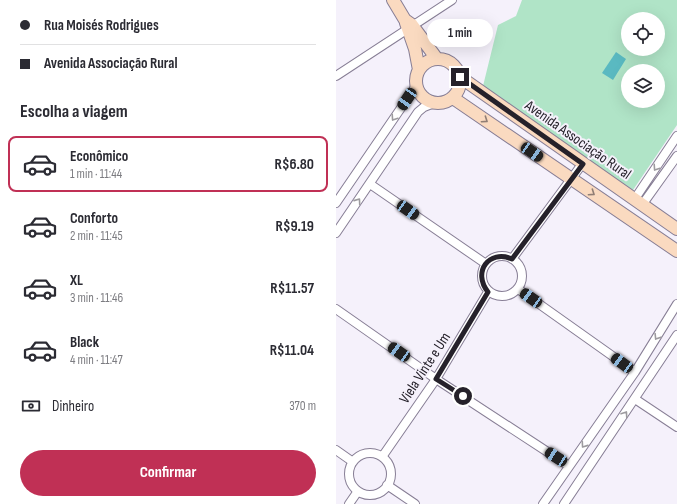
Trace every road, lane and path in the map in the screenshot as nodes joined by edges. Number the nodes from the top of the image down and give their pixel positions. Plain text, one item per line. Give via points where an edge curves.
1 (393, 0) edge
2 (452, 0) edge
3 (408, 25) junction
4 (436, 59) junction
5 (419, 70) junction
6 (336, 76) edge
7 (460, 77) junction
8 (416, 86) junction
9 (453, 98) junction
10 (434, 103) junction
11 (677, 136) edge
12 (677, 156) edge
13 (583, 164) junction
14 (571, 179) junction
15 (370, 184) junction
16 (638, 202) junction
17 (336, 203) edge
18 (677, 229) edge
19 (336, 233) edge
20 (677, 251) edge
21 (512, 259) junction
22 (486, 264) junction
23 (518, 289) junction
24 (488, 292) junction
25 (677, 304) edge
26 (336, 309) edge
27 (677, 335) edge
28 (635, 372) junction
29 (436, 379) junction
30 (635, 398) junction
31 (677, 427) edge
32 (336, 450) edge
33 (382, 457) junction
34 (353, 462) junction
35 (569, 466) junction
36 (388, 485) junction
37 (358, 491) junction
38 (349, 504) edge
39 (415, 504) edge
40 (543, 504) edge
41 (564, 504) edge

1 - 3 street
2 - 3 street
3 - 4 street
3 - 5 street
3 - 6 street
4 - 5 street via 425,63
4 - 7 street via 449,62
5 - 8 street
7 - 9 street via 459,89
7 - 13 street, Avenida Associação Rural
8 - 10 street via 422,98
8 -> 17 street
9 - 10 street via 447,102
9 -> 14 street
10 - 15 street via 418,112
11 -> 16 street
12 - 16 street
13 - 14 street
13 - 16 street, Avenida Associação Rural
14 -> 20 street
14 - 21 street
19 -> 15 street
15 - 22 street
16 - 18 street, Avenida Associação Rural
21 - 22 street via 495,257
21 - 23 street via 518,264 522,276
22 - 24 street via 482,275 484,287
23 - 24 street via 500,296
23 - 28 street
24 - 29 street, Viela Vinte e Um
25 -> 28 street
26 - 29 street
27 - 30 street
28 -> 35 street
29 - 33 street, Viela Vinte e Um
29 - 35 street
30 - 31 street
41 -> 30 street
32 - 34 street
33 - 34 street via 370,453 363,454
33 - 36 street via 390,467
34 - 37 street via 349,477
35 - 40 street
36 - 37 street via 374,494
36 - 39 street
37 - 38 street

